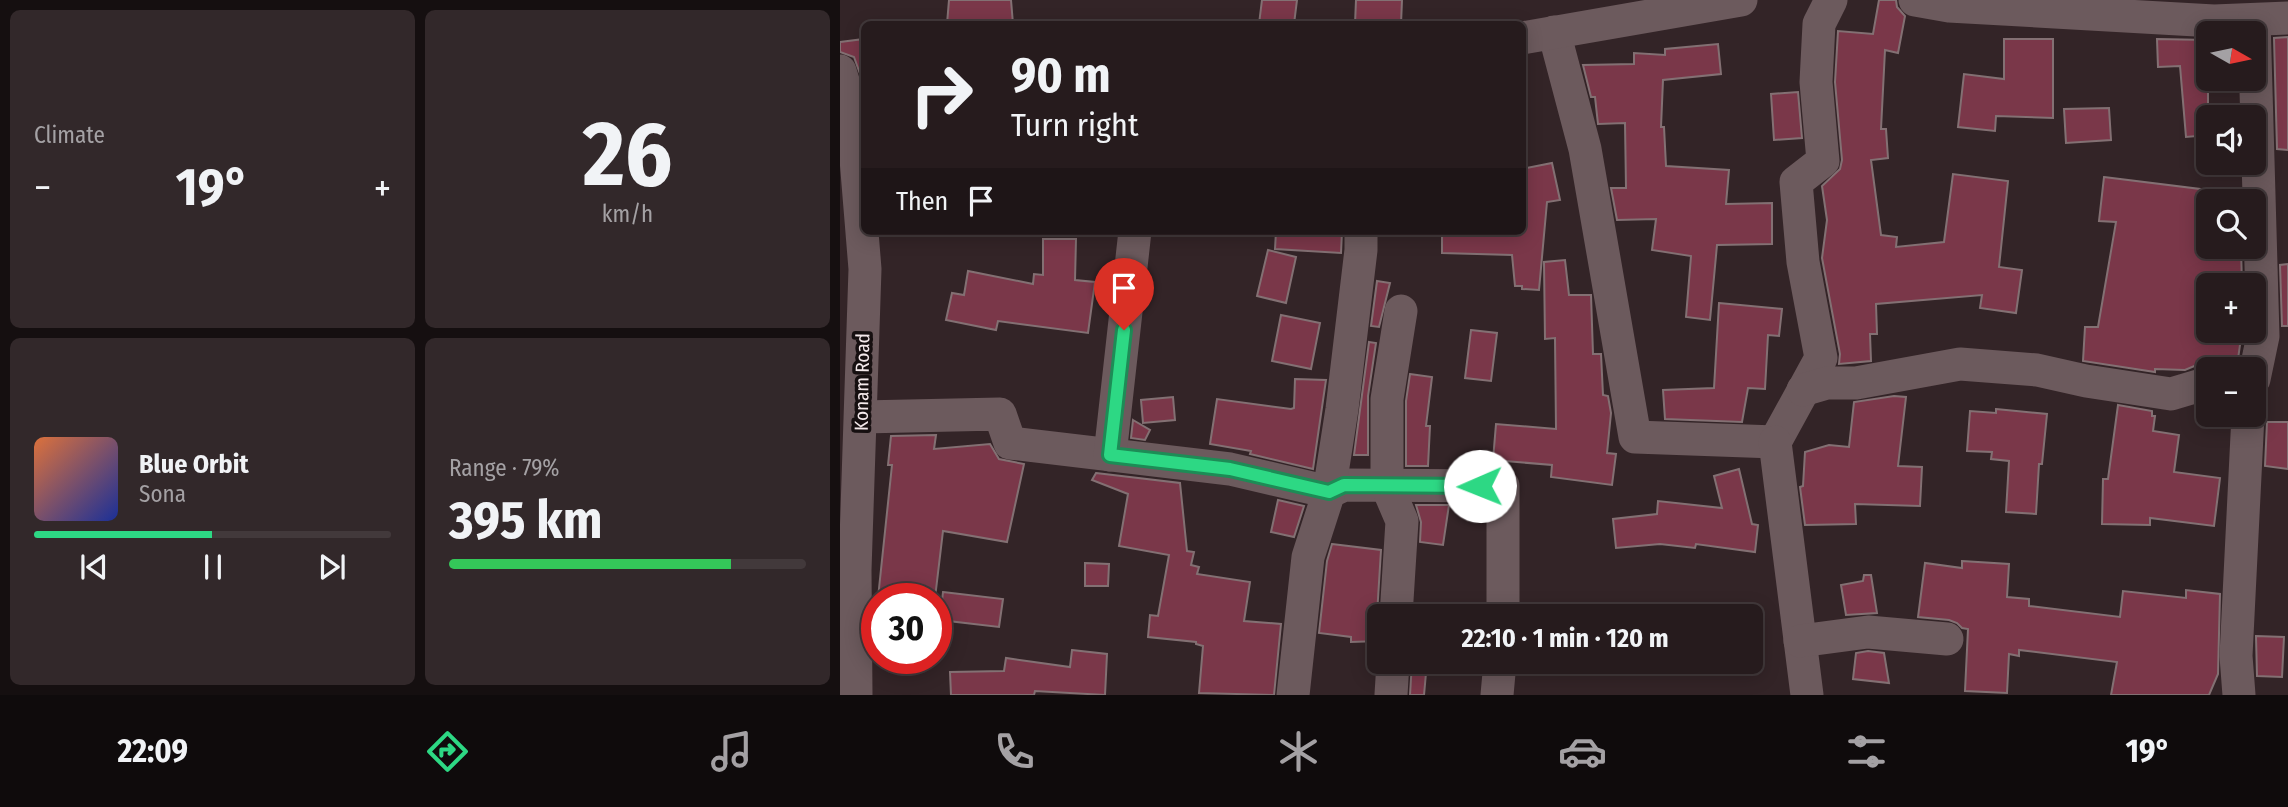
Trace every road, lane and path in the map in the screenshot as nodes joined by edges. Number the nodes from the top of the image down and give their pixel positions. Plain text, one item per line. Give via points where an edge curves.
1 (1741, 0) edge
2 (1831, 0) edge
3 (1915, 0) edge
4 (2277, 14) edge
5 (1538, 35) edge
6 (840, 71) edge
7 (852, 111) edge
8 (861, 220) edge
9 (862, 235) edge
10 (1135, 235) edge
11 (1360, 235) edge
12 (1401, 311) dead end
13 (2275, 335) edge
14 (2256, 357) edge
15 (2264, 357) edge
16 (2196, 387) edge
17 (1803, 390) junction
18 (854, 410) edge
19 (2247, 427) edge
20 (1775, 442) junction
21 (1110, 455) junction
22 (1387, 486) junction
23 (1329, 492) junction
24 (848, 569) edge
25 (1397, 604) edge
26 (1503, 604) edge
27 (1947, 639) dead end
28 (1800, 641) junction
29 (1392, 674) edge
30 (1499, 674) edge
31 (856, 695) edge
32 (1293, 695) edge
33 (1391, 695) edge
34 (1497, 695) edge
35 (1807, 695) edge
36 (2239, 695) edge

1 - 5 street
2 - 17 street via 1819,24 1816,82 1823,161 1796,182 1803,262 1821,358
3 - 4 street via 1963,7 2214,21
4 - 13 street
5 - 20 street via 1585,149 1635,438
6 - 7 street, Konam Road
7 - 8 street, Konam Road
9 - 18 street, Konam Road via 865,269
10 - 21 street
11 - 23 street
12 - 22 street via 1387,399
13 - 14 street
13 - 15 street
16 - 17 street via 2171,394 2037,370 1960,364
17 - 20 street
18 - 21 street via 1000,414 1010,443
18 - 24 street, Konam Road
19 - 36 street via 2236,656
20 - 28 street
21 - 23 street via 1230,469
22 - 23 street via 1344,485
22 - 25 street via 1402,521
22 - 26 street via 1503,485
23 - 32 street via 1308,557
24 - 31 street, Konam Road
27 - 28 street via 1868,632
28 - 35 street
29 - 33 street
30 - 34 street

